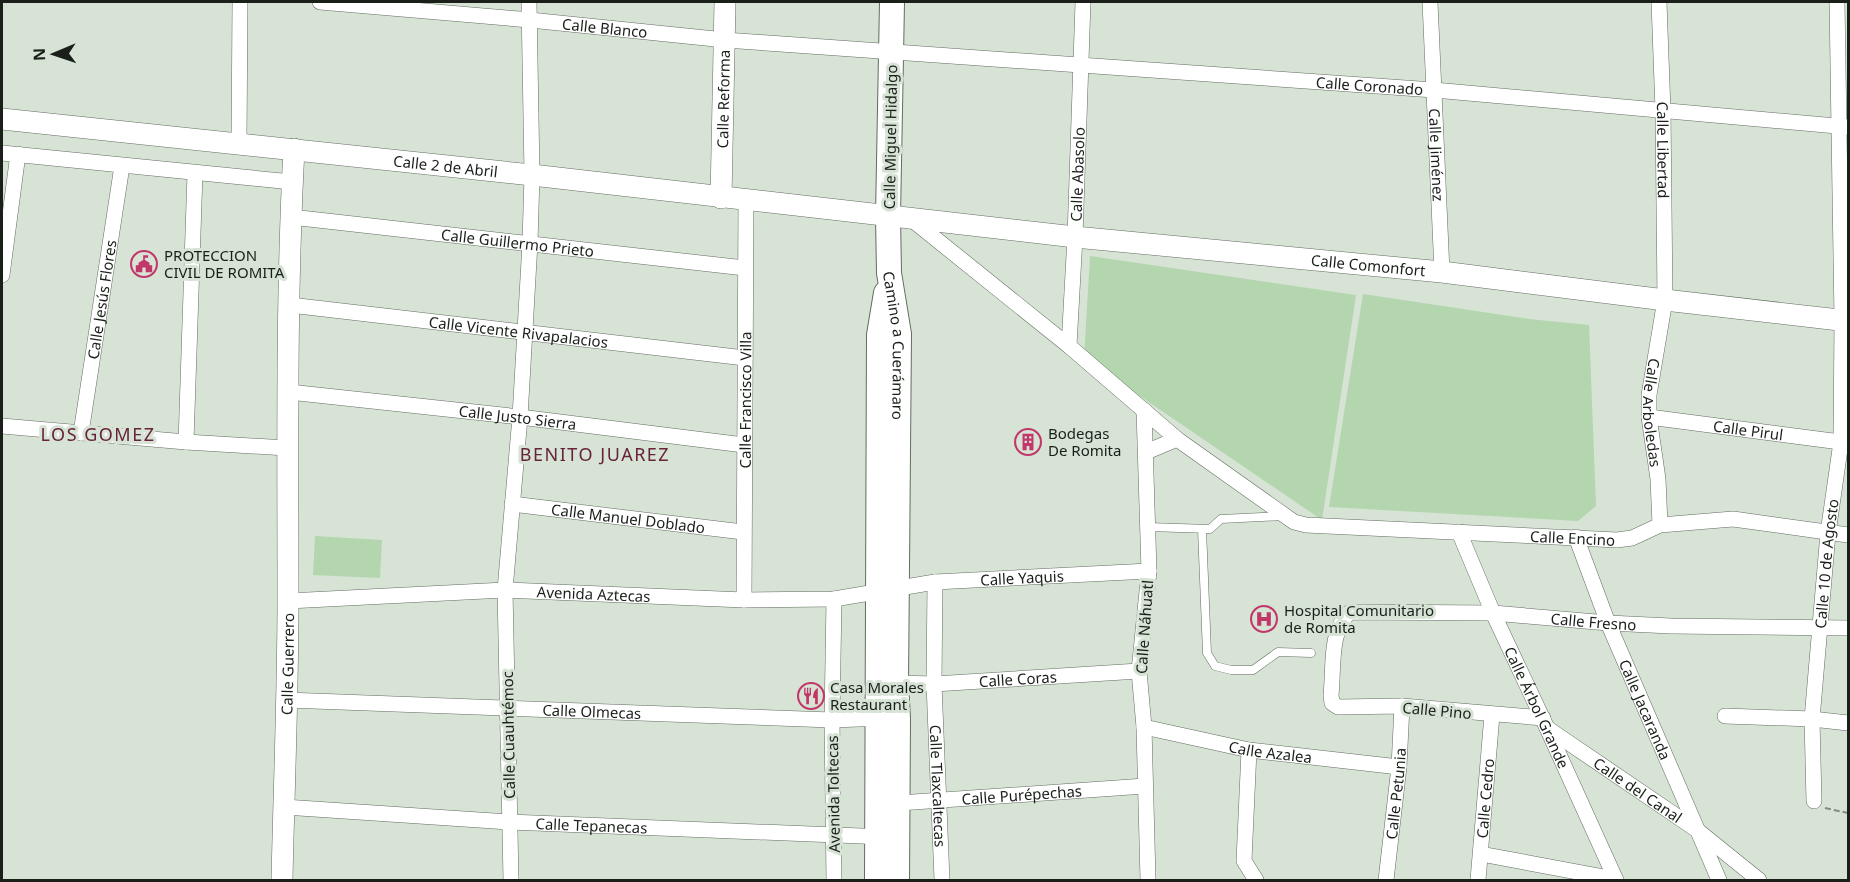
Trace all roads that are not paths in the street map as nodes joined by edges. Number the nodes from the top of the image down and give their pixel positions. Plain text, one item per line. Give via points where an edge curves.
1 (240, 2) edge
2 (320, 2) edge
3 (530, 2) edge
4 (725, 2) edge
5 (892, 2) edge
6 (1083, 2) edge
7 (1430, 2) edge
8 (1659, 2) edge
9 (1837, 2) edge
10 (530, 20) junction
11 (724, 40) junction
12 (891, 51) junction
13 (1080, 64) junction
14 (1434, 90) junction
15 (1663, 111) junction
16 (2, 119) edge
17 (1844, 127) edge
18 (239, 144) junction
19 (294, 149) junction
20 (2, 153) edge
21 (18, 154) junction
22 (122, 166) junction
23 (195, 173) junction
24 (532, 175) junction
25 (292, 182) junction
26 (721, 198) junction
27 (746, 200) junction
28 (291, 217) junction
29 (900, 218) junction
30 (1075, 237) junction
31 (530, 243) junction
32 (746, 268) junction
33 (1442, 272) junction
34 (889, 273) joint
35 (2, 275) edge
36 (1665, 300) junction
37 (290, 305) junction
38 (1845, 320) edge
39 (525, 332) junction
40 (1069, 346) junction
41 (745, 358) junction
42 (289, 392) junction
43 (1144, 410) junction
44 (520, 417) junction
45 (1649, 417) junction
46 (2, 426) edge
47 (81, 433) junction
48 (1177, 440) junction
49 (186, 442) junction
50 (1845, 443) edge
51 (744, 445) junction
52 (287, 448) junction
53 (1146, 452) junction
54 (512, 504) junction
55 (1290, 519) junction
56 (1660, 525) junction
57 (1148, 527) junction
58 (1202, 529) junction
59 (743, 532) junction
60 (1459, 532) junction
61 (1828, 533) junction
62 (1848, 535) edge
63 (1576, 537) junction
64 (1149, 571) junction
65 (934, 582) junction
66 (506, 590) junction
67 (887, 590) junction
68 (834, 599) junction
69 (744, 600) junction
70 (288, 601) junction
71 (1493, 612) junction
72 (1608, 623) junction
73 (1821, 626) junction
74 (1848, 628) edge
75 (1311, 653) dead end
76 (1139, 671) junction
77 (896, 683) junction
78 (934, 684) junction
79 (286, 700) junction
80 (1332, 703) joint
81 (1402, 706) junction
82 (507, 708) junction
83 (1492, 715) junction
84 (1725, 716) dead end
85 (887, 718) junction
86 (1812, 719) junction
87 (832, 720) junction
88 (1545, 723) junction
89 (1848, 723) edge
90 (1144, 727) junction
91 (1249, 750) junction
92 (1399, 767) junction
93 (1145, 786) junction
94 (940, 801) junction
95 (1814, 801) road end
96 (898, 803) junction
97 (284, 807) junction
98 (509, 822) junction
99 (1697, 830) junction
100 (834, 834) junction
101 (887, 837) junction
102 (1481, 854) junction
103 (282, 880) edge
104 (511, 880) edge
105 (834, 880) edge
106 (877, 880) edge
107 (897, 880) edge
108 (942, 880) edge
109 (1148, 880) edge
110 (1256, 880) edge
111 (1386, 880) edge
112 (1479, 880) edge
113 (1615, 880) edge
114 (1719, 880) edge
115 (1760, 880) edge

1 - 18 street
2 - 10 street, Calle Blanco
3 - 10 street, Calle Cuauhtémoc
4 - 11 street, Calle Reforma
5 - 12 main road, Calle Miguel Hidalgo
6 - 13 street, Calle Abasolo
7 - 14 street, Calle Jiménez
8 - 15 street, Calle Libertad
9 - 17 street, Calle 10 de Agosto
10 - 11 street, Calle Blanco
10 - 24 street, Calle Cuauhtémoc
11 - 12 street, Calle Blanco
11 - 26 street, Calle Reforma
12 - 13 street, Calle Coronado
12 - 29 main road, Calle Miguel Hidalgo
13 - 14 street, Calle Coronado
13 - 30 street, Calle Abasolo
14 - 15 street, Calle Coronado
14 - 33 street, Calle Jiménez
15 - 17 street, Calle Coronado
15 - 36 street, Calle Libertad
16 - 18 street, Calle 2 de Abril
17 - 38 street, Calle 10 de Agosto
18 - 19 street, Calle 2 de Abril
19 - 24 street, Calle 2 de Abril
19 - 25 street, Calle Guerrero
20 - 21 street
21 - 22 street
21 - 35 street
22 - 23 street
22 - 47 street, Calle Jesús Flores
23 - 25 street
23 - 49 street
24 - 26 street, Calle 2 de Abril
24 - 31 street, Calle Cuauhtémoc
25 - 28 street, Calle Guerrero
26 - 27 street, Calle 2 de Abril
27 - 29 street, Calle 2 de Abril
27 - 32 street, Calle Francisco Villa
28 - 31 street, Calle Guillermo Prieto
28 - 37 street, Calle Guerrero
29 - 30 street, Calle Comonfort
29 - 34 main road, Calle Miguel Hidalgo
29 - 40 street
30 - 33 street, Calle Comonfort
30 - 40 street, Calle Abasolo
31 - 32 street, Calle Guillermo Prieto
31 - 39 street, Calle Cuauhtémoc
32 - 41 street, Calle Francisco Villa
33 - 36 street, Calle Comonfort
34 - 67 main road, Camino a Cuerámaro via 879,335
36 - 38 street, Calle Comonfort
36 - 45 street, Calle Arboledas via 1651,374
37 - 39 street, Calle Vicente Rivapalacios
37 - 42 street, Calle Guerrero
38 - 50 street, Calle 10 de Agosto
39 - 41 street, Calle Vicente Rivapalacios
39 - 44 street, Calle Cuauhtémoc
40 - 43 street
41 - 51 street, Calle Francisco Villa
42 - 44 street, Calle Justo Sierra
42 - 52 street, Calle Guerrero
43 - 48 street
43 - 53 street, Calle Náhuatl
44 - 51 street, Calle Justo Sierra
44 - 54 street, Calle Cuauhtémoc
45 - 50 street, Calle Pirul
45 - 56 street, Calle Arboledas
46 - 47 street
47 - 49 street
48 - 53 street
48 - 55 street
49 - 52 street
50 - 61 street, Calle 10 de Agosto
51 - 59 street, Calle Francisco Villa
52 - 70 street, Calle Guerrero
53 - 57 street, Calle Náhuatl
54 - 59 street, Calle Manuel Doblado
54 - 66 street, Calle Cuauhtémoc
55 - 58 lane, Calle Encino via 1221,519 1210,529
55 - 60 street, Calle Encino via 1306,525
56 - 61 street, Calle Encino via 1733,519
56 - 63 street, Calle Encino via 1632,538
57 - 58 lane, Calle Encino
57 - 64 street, Calle Náhuatl
58 - 75 lane via 1207,653 1215,666 1253,670 1278,652
59 - 69 street, Calle Francisco Villa
60 - 63 street, Calle Encino
60 - 71 street, Calle Árbol Grande
61 - 62 street, Calle Encino
61 - 73 street, Calle 10 de Agosto
63 - 72 street, Calle Jacaranda
64 - 65 street, Calle Yaquis
64 - 76 street, Calle Náhuatl
65 - 67 street, Calle Yaquis
65 - 78 street, Calle Tlaxcaltecas
66 - 69 street, Avenida Aztecas
66 - 70 street, Avenida Aztecas
66 - 82 street, Calle Cuauhtémoc
67 - 68 street, Avenida Aztecas
67 - 77 main road, Camino a Cuerámaro
67 - 85 main road, Camino a Cuerámaro
68 - 69 street, Avenida Aztecas
68 - 87 street, Avenida Toltecas
70 - 79 street, Calle Guerrero
71 - 72 street, Calle Fresno
71 - 80 street, Calle Fresno via 1350,612 1341,620 1336,634
71 - 88 street, Calle Árbol Grande
72 - 73 street, Calle Fresno
72 - 99 street, Calle Jacaranda
73 - 74 street, Calle Fresno
73 - 86 street, Calle 10 de Agosto
76 - 78 street, Calle Coras
76 - 90 street, Calle Náhuatl
77 - 78 street, Calle Coras
77 - 85 main road, Camino a Cuerámaro
78 - 94 street, Calle Tlaxcaltecas
79 - 82 street, Calle Olmecas
79 - 97 street, Calle Guerrero
80 - 81 street, Calle Pino via 1338,707
81 - 83 street, Calle Pino
81 - 92 street, Calle Petunia
82 - 87 street, Calle Olmecas
82 - 98 street, Calle Cuauhtémoc
83 - 88 street, Calle Pino
83 - 102 street, Calle Cedro
84 - 86 street
85 - 87 street, Calle Olmecas
85 - 96 main road, Camino a Cuerámaro
85 - 101 main road, Camino a Cuerámaro
86 - 89 street
86 - 95 street, Calle 10 de Agosto
87 - 100 street, Avenida Toltecas
88 - 99 street, Calle del Canal
88 - 113 street, Calle Árbol Grande
90 - 91 street, Calle Azalea
90 - 93 street, Calle Náhuatl
91 - 92 street, Calle Azalea
91 - 110 street via 1244,861
92 - 111 street, Calle Petunia
93 - 94 street, Calle Purépechas
93 - 109 street, Calle Náhuatl
94 - 96 street, Calle Purépechas
94 - 108 street, Calle Tlaxcaltecas
96 - 101 main road, Camino a Cuerámaro
97 - 98 street, Calle Tepanecas
97 - 103 street, Calle Guerrero
98 - 100 street, Calle Tepanecas
98 - 104 street, Calle Cuauhtémoc
99 - 114 street, Calle Jacaranda
99 - 115 street, Calle del Canal
100 - 101 street, Calle Tepanecas
100 - 105 street, Avenida Toltecas
101 - 106 main road, Camino a Cuerámaro
101 - 107 main road, Camino a Cuerámaro
102 - 112 street, Calle Cedro
102 - 113 street

